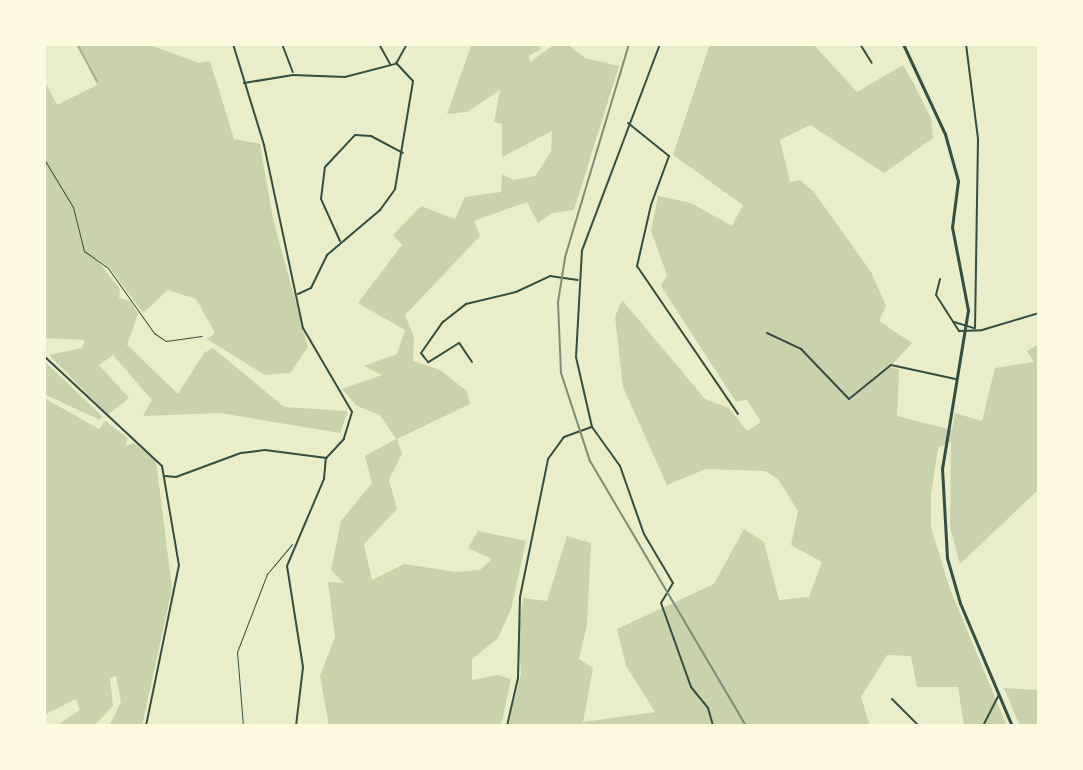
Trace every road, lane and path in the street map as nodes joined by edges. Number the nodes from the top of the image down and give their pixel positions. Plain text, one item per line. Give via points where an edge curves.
1 (233, 44) edge
2 (282, 44) edge
3 (379, 44) edge
4 (407, 44) edge
5 (660, 44) edge
6 (860, 44) edge
7 (903, 44) edge
8 (966, 44) edge
9 (396, 63) junction
10 (872, 63) dead end
11 (392, 66) junction
12 (293, 75) junction
13 (243, 83) junction
14 (627, 122) junction
15 (404, 153) junction
16 (44, 159) edge
17 (341, 242) junction
18 (940, 279) dead end
19 (578, 280) junction
20 (297, 294) junction
21 (1039, 313) edge
22 (954, 322) junction
23 (966, 324) junction
24 (975, 328) junction
25 (965, 332) junction
26 (767, 333) dead end
27 (202, 336) dead end
28 (44, 356) edge
29 (472, 362) dead end
30 (956, 379) junction
31 (738, 414) dead end
32 (592, 427) junction
33 (326, 458) junction
34 (164, 476) junction
35 (292, 544) junction
36 (999, 695) junction
37 (892, 699) dead end
38 (146, 726) edge
39 (243, 726) edge
40 (296, 726) edge
41 (507, 726) edge
42 (713, 726) edge
43 (919, 726) edge
44 (983, 726) edge
45 (1012, 726) edge

1 - 13 street
2 - 12 street
3 - 11 street
4 - 9 street
5 - 14 street
6 - 10 street
7 - 23 main road via 956,169 952,227 967,293
8 - 24 street via 978,139
9 - 11 street
9 - 15 street via 413,81
11 - 12 street via 345,77
12 - 13 street
13 - 20 street via 264,145
14 - 19 street via 591,217
14 - 31 street via 669,156 637,266
15 - 17 street via 390,198
15 - 17 street via 371,136 355,135 325,167 321,199
16 - 27 lane via 73,207 84,251 108,268 154,333 166,341
17 - 20 street via 327,255 311,288
18 - 22 street via 936,295
19 - 29 street via 550,276 516,292 466,304 443,322 421,353 428,362 459,343
19 - 32 street via 576,365
20 - 33 street via 307,337 352,412 344,439
21 - 24 street
22 - 23 street
22 - 25 street
23 - 24 street
23 - 25 main road
24 - 25 street
25 - 30 main road
26 - 30 street via 801,349 849,399 891,365
28 - 34 street via 156,457
30 - 36 main road via 942,468 943,527 960,603
32 - 41 street via 564,437 548,459 520,597 518,678
32 - 42 street via 620,466 644,534 673,583 661,598 691,687 708,708
33 - 34 street via 265,450
33 - 35 street via 324,479
34 - 38 street via 179,565
35 - 39 lane via 267,574 237,652
35 - 40 street via 287,566 303,667
36 - 44 street
36 - 45 main road
37 - 43 street

